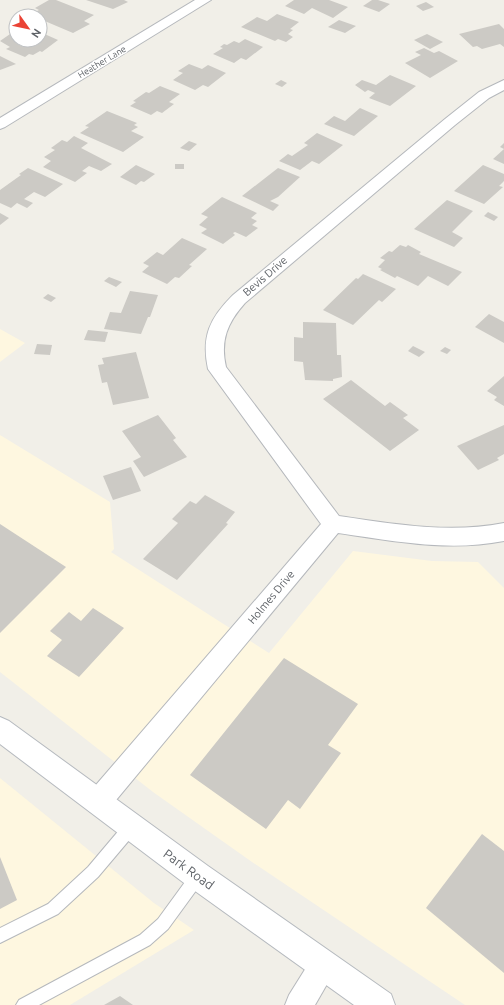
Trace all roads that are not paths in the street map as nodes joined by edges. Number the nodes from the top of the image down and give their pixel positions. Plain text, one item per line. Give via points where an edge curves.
1 (204, 0) edge
2 (504, 84) edge
3 (0, 124) edge
4 (333, 524) junction
5 (504, 532) edge
6 (0, 729) edge
7 (98, 802) junction
8 (131, 827) junction
9 (198, 876) junction
10 (0, 936) edge
11 (324, 965) junction
12 (24, 1005) edge
13 (299, 1005) edge
14 (380, 1005) edge

1 - 3 street, Heather Lane
2 - 4 street, Bevis Drive via 484,95 450,122 239,299 230,308 214,336 213,355 217,369
4 - 5 street via 434,537 478,537
4 - 7 street, Holmes Drive
6 - 7 main road, Park Road
7 - 8 main road, Park Road
8 - 9 main road, Park Road
8 - 10 lane via 93,872 52,909
9 - 11 main road, Park Road
9 - 12 lane via 163,924 145,940
11 - 13 street
11 - 14 main road, Park Road

